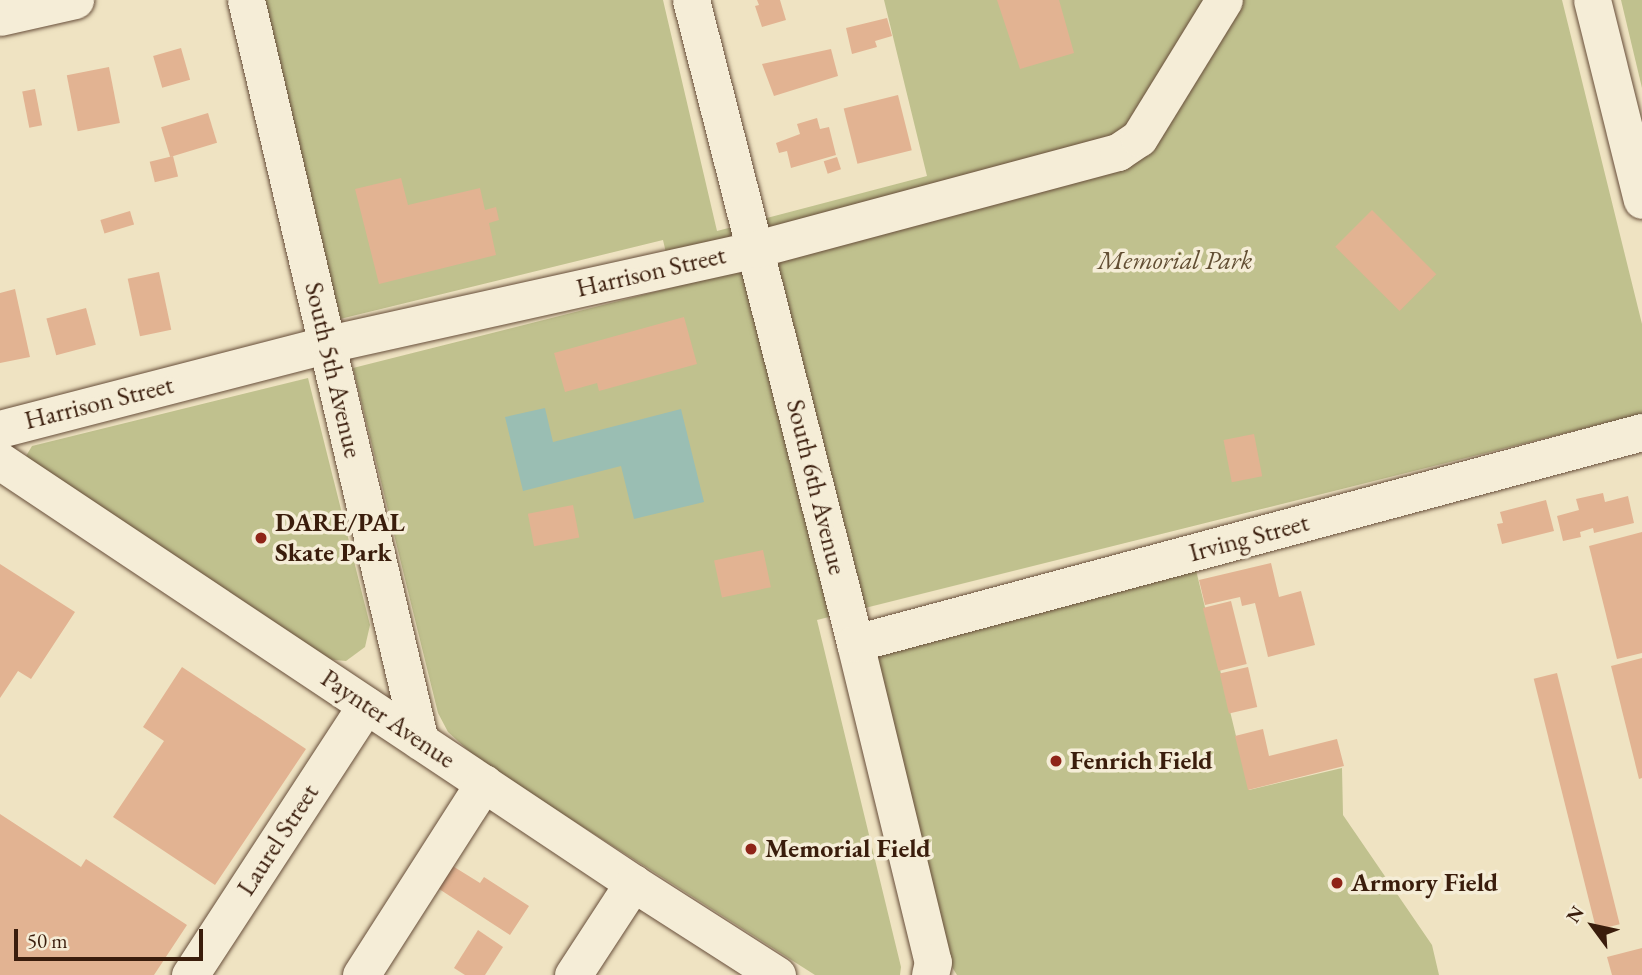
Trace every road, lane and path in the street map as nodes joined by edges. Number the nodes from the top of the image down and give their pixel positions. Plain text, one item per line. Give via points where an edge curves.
1 (75, 0) edge
2 (246, 0) edge
3 (691, 0) edge
4 (1224, 0) edge
5 (1592, 0) edge
6 (0, 17) edge
7 (1642, 200) edge
8 (756, 249) junction
9 (328, 344) junction
10 (0, 429) edge
11 (1642, 432) edge
12 (0, 461) edge
13 (855, 643) junction
14 (366, 705) junction
15 (420, 741) junction
16 (484, 783) junction
17 (633, 883) junction
18 (190, 975) edge
19 (360, 975) edge
20 (573, 975) edge
21 (777, 975) edge
22 (930, 975) edge

1 - 6 street
2 - 9 street, South 5th Avenue
3 - 8 street, South 6th Avenue
4 - 8 street, Harrison Street via 1139,138 1118,152
5 - 7 street
8 - 9 street, Harrison Street
8 - 13 street, South 6th Avenue
9 - 10 street, Harrison Street
9 - 15 street, South 5th Avenue
11 - 13 street, Irving Street
12 - 14 street, Paynter Avenue
13 - 22 street, South 6th Avenue via 933,962
14 - 15 street, Paynter Avenue
14 - 18 street, Laurel Street
15 - 16 street, Paynter Avenue
16 - 17 street, Paynter Avenue
16 - 19 street
17 - 20 street
17 - 21 street, Paynter Avenue

